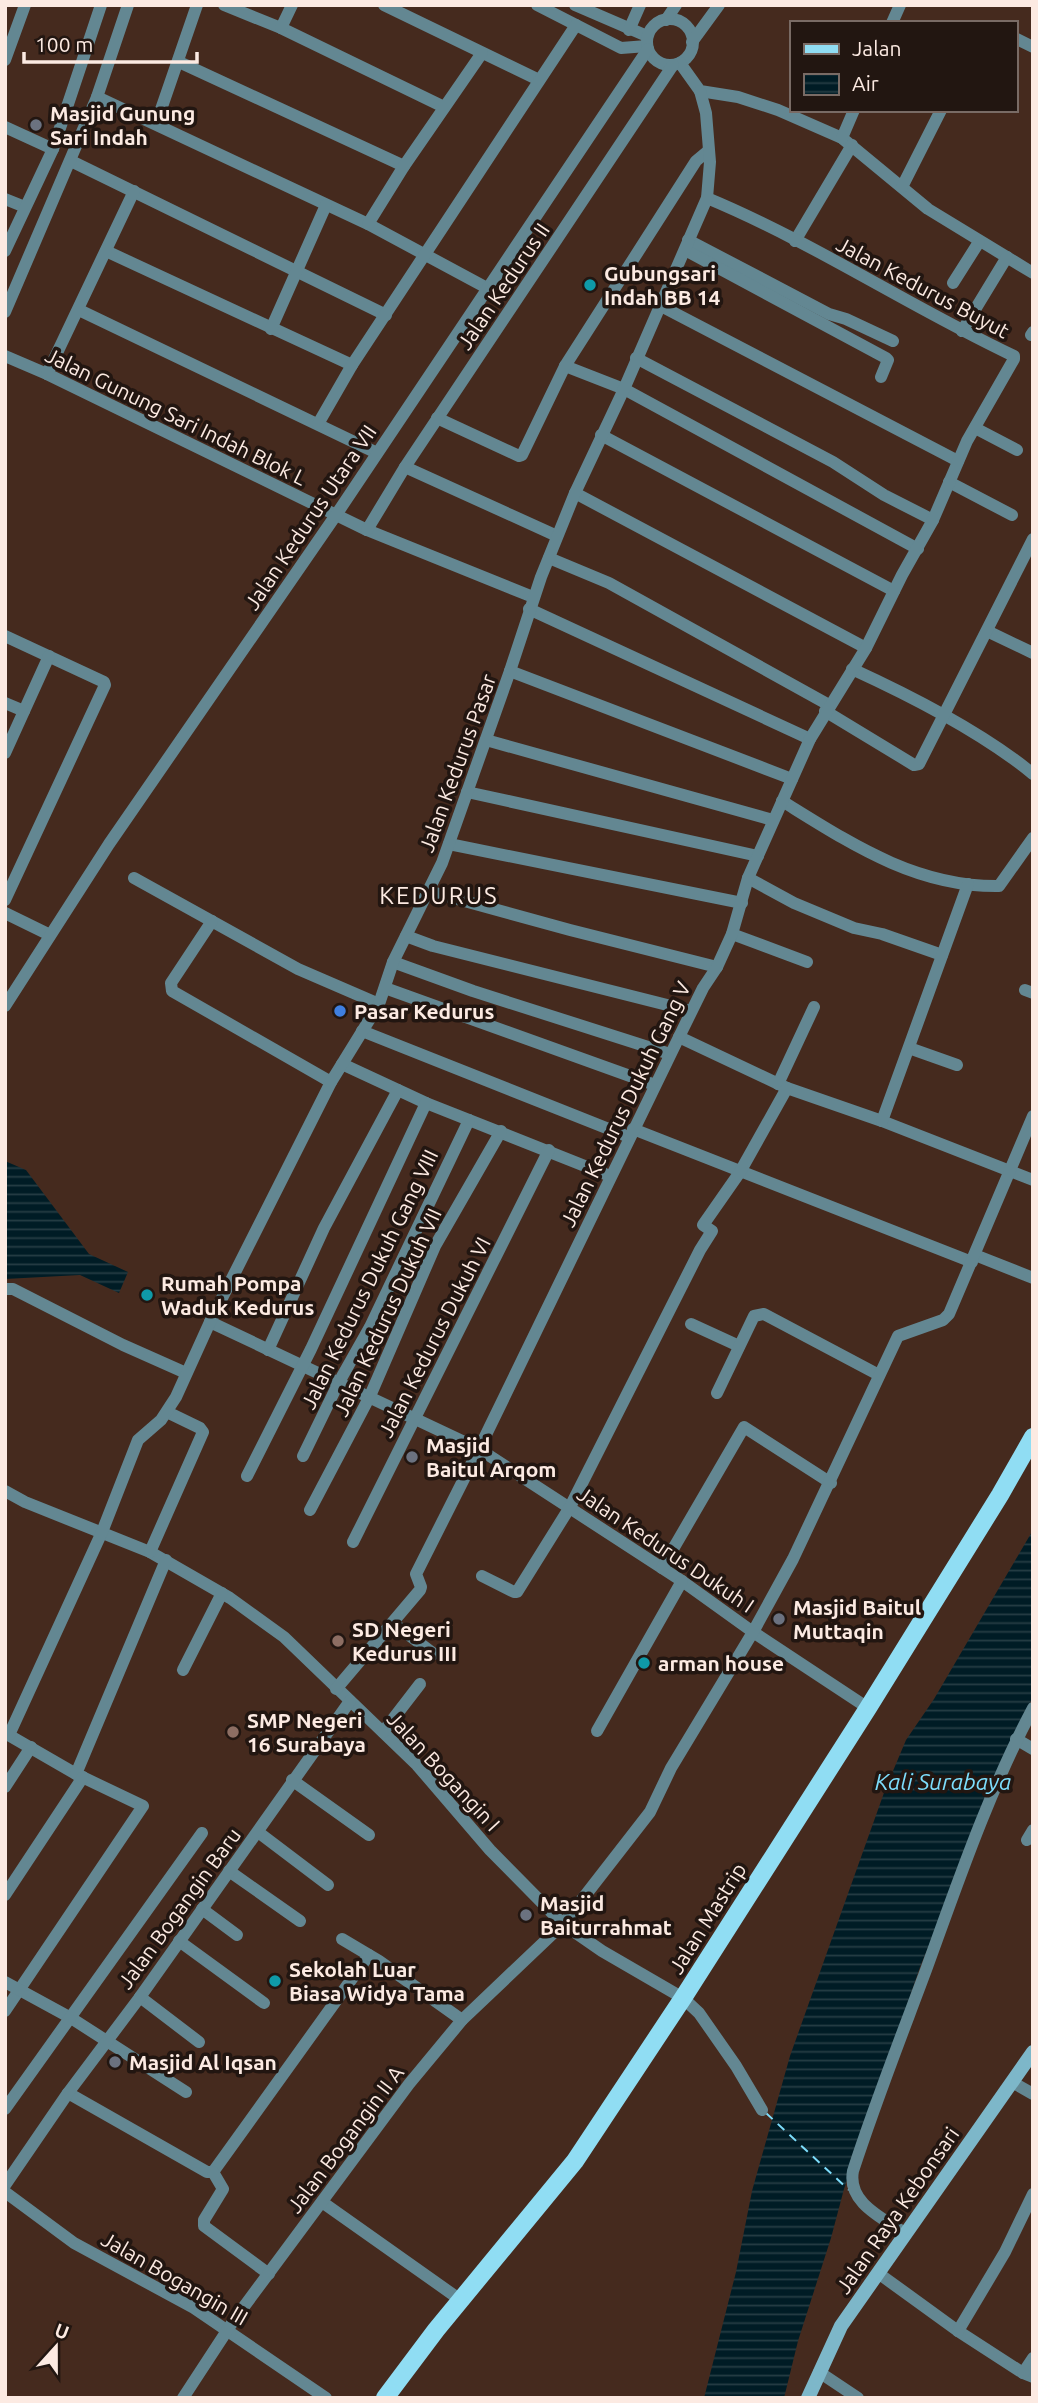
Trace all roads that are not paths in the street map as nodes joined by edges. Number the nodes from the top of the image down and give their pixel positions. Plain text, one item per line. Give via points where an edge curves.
1 (25, 5) edge
2 (101, 5) edge
3 (128, 5) edge
4 (197, 5) edge
5 (224, 5) edge
6 (292, 5) edge
7 (384, 5) edge
8 (537, 5) edge
9 (575, 5) edge
10 (640, 5) edge
11 (676, 5) edge
12 (719, 5) edge
13 (900, 5) edge
14 (666, 20) junction
15 (893, 21) edge
16 (576, 25) junction
17 (281, 29) junction
18 (629, 30) junction
19 (1017, 39) edge
20 (692, 42) junction
21 (647, 44) junction
22 (1033, 47) edge
23 (482, 53) junction
24 (5, 60) edge
25 (179, 62) junction
26 (677, 64) junction
27 (539, 80) junction
28 (700, 91) junction
29 (97, 97) junction
30 (444, 107) junction
31 (854, 112) edge
32 (940, 112) edge
33 (156, 124) junction
34 (5, 127) edge
35 (847, 142) junction
36 (53, 149) junction
37 (708, 151) junction
38 (72, 161) junction
39 (404, 166) junction
40 (902, 187) junction
41 (134, 191) junction
42 (5, 198) edge
43 (707, 198) junction
44 (326, 205) junction
45 (25, 207) junction
46 (368, 224) junction
47 (795, 241) junction
48 (979, 242) junction
49 (686, 245) junction
50 (5, 251) edge
51 (106, 251) junction
52 (426, 256) junction
53 (1007, 257) junction
54 (298, 271) junction
55 (1033, 273) edge
56 (953, 284) dead end
57 (487, 288) junction
58 (659, 305) junction
59 (79, 310) junction
60 (5, 312) edge
61 (386, 315) junction
62 (271, 329) junction
63 (962, 331) junction
64 (893, 341) dead end
65 (5, 356) edge
66 (636, 358) junction
67 (352, 365) junction
68 (565, 366) junction
69 (47, 374) junction
70 (881, 377) dead end
71 (624, 389) junction
72 (437, 418) junction
73 (318, 424) junction
74 (975, 428) junction
75 (601, 435) junction
76 (1017, 450) dead end
77 (377, 453) junction
78 (958, 461) junction
79 (405, 467) junction
80 (950, 482) junction
81 (575, 493) junction
82 (336, 515) junction
83 (1012, 515) dead end
84 (933, 520) junction
85 (367, 530) junction
86 (557, 536) junction
87 (1033, 539) edge
88 (918, 549) junction
89 (549, 558) junction
90 (894, 591) junction
91 (531, 603) junction
92 (987, 631) junction
93 (5, 636) edge
94 (866, 648) junction
95 (1033, 653) edge
96 (49, 656) junction
97 (852, 669) junction
98 (510, 671) junction
99 (5, 703) edge
100 (827, 708) junction
101 (24, 711) junction
102 (944, 716) junction
103 (810, 739) junction
104 (486, 740) junction
105 (5, 753) edge
106 (1033, 774) edge
107 (792, 779) junction
108 (467, 792) junction
109 (782, 800) junction
110 (773, 820) junction
111 (1033, 838) edge
112 (449, 844) junction
113 (758, 856) junction
114 (134, 878) dead end
115 (748, 878) junction
116 (968, 884) junction
117 (428, 891) junction
118 (5, 901) edge
119 (742, 903) junction
120 (5, 913) edge
121 (212, 921) junction
122 (732, 934) junction
123 (50, 935) junction
124 (406, 936) junction
125 (942, 955) junction
126 (393, 962) junction
127 (807, 962) dead end
128 (717, 967) junction
129 (385, 988) junction
130 (379, 1004) junction
131 (5, 1006) edge
132 (814, 1007) dead end
133 (691, 1012) junction
134 (362, 1031) junction
135 (679, 1037) junction
136 (909, 1048) junction
137 (670, 1054) junction
138 (342, 1064) junction
139 (957, 1065) dead end
140 (331, 1083) junction
141 (655, 1085) junction
142 (783, 1086) junction
143 (398, 1090) junction
144 (426, 1103) junction
145 (1033, 1116) edge
146 (470, 1120) junction
147 (882, 1121) junction
148 (501, 1131) junction
149 (631, 1133) junction
150 (549, 1150) junction
151 (1010, 1171) junction
152 (740, 1172) junction
153 (610, 1176) junction
154 (1033, 1180) edge
155 (974, 1259) junction
156 (1033, 1278) edge
157 (5, 1289) edge
158 (210, 1322) junction
159 (691, 1324) dead end
160 (739, 1346) junction
161 (268, 1350) junction
162 (304, 1365) junction
163 (186, 1373) junction
164 (879, 1375) junction
165 (339, 1382) junction
166 (717, 1393) dead end
167 (370, 1396) junction
168 (167, 1412) junction
169 (415, 1418) junction
170 (1033, 1437) edge
171 (479, 1449) junction
172 (303, 1456) dead end
173 (247, 1476) dead end
174 (831, 1483) junction
175 (5, 1491) edge
176 (570, 1507) junction
177 (310, 1510) dead end
178 (102, 1532) junction
179 (353, 1542) dead end
180 (150, 1552) junction
181 (166, 1560) junction
182 (662, 1568) junction
183 (482, 1576) dead end
184 (682, 1581) junction
185 (222, 1593) junction
186 (393, 1623) junction
187 (753, 1632) junction
188 (434, 1654) dead end
189 (183, 1670) dead end
190 (420, 1685) dead end
191 (336, 1689) junction
192 (350, 1701) junction
193 (868, 1708) junction
194 (1033, 1708) edge
195 (597, 1731) dead end
196 (383, 1732) junction
197 (7, 1734) edge
198 (1016, 1740) junction
199 (31, 1747) junction
200 (1033, 1749) edge
201 (79, 1775) junction
202 (292, 1780) junction
203 (5, 1787) edge
204 (257, 1832) junction
205 (202, 1833) dead end
206 (369, 1835) dead end
207 (229, 1871) junction
208 (328, 1885) dead end
209 (5, 1895) edge
210 (202, 1909) junction
211 (300, 1921) dead end
212 (563, 1923) junction
213 (237, 1935) dead end
214 (342, 1939) dead end
215 (179, 1941) junction
216 (369, 1955) junction
217 (5, 1982) edge
218 (20, 1990) junction
219 (140, 1997) junction
220 (683, 1998) junction
221 (264, 2003) dead end
222 (5, 2011) edge
223 (71, 2018) junction
224 (462, 2020) junction
225 (106, 2042) junction
226 (199, 2042) dead end
227 (1033, 2052) edge
228 (1012, 2082) junction
229 (186, 2092) dead end
230 (68, 2093) junction
231 (1033, 2094) edge
232 (5, 2109) edge
233 (762, 2110) dead end
234 (214, 2172) junction
235 (5, 2185) edge
236 (5, 2192) edge
237 (1033, 2194) edge
238 (322, 2202) junction
239 (906, 2234) junction
240 (878, 2273) junction
241 (268, 2274) junction
242 (462, 2301) junction
243 (228, 2329) junction
244 (958, 2330) junction
245 (1033, 2358) edge
246 (819, 2372) junction
247 (1028, 2375) edge
248 (183, 2398) edge
249 (326, 2398) edge
250 (384, 2398) edge
251 (808, 2398) edge
252 (858, 2398) edge

1 - 24 street
2 - 36 street
3 - 29 street
4 - 25 street
5 - 17 street
6 - 17 street
7 - 23 street
8 - 16 street
9 - 18 street
10 - 18 street
11 - 14 street
12 - 20 street
13 - 15 street
14 - 20 street via 684,25
14 - 21 street via 654,26
16 - 21 street via 621,48
16 - 27 street
17 - 30 street
18 - 21 street
19 - 22 street
20 - 26 street via 689,54
21 - 26 street via 661,63
21 - 57 street, Jalan Kedurus Utara VII
23 - 27 street
23 - 30 street
25 - 33 street
25 - 39 street
26 - 28 street
26 - 72 street, Jalan Kedurus II
27 - 52 street
28 - 35 street via 778,110
28 - 37 street
29 - 33 street
29 - 38 street
30 - 39 street
31 - 35 street
32 - 40 street
33 - 44 street
34 - 36 street
35 - 40 street
35 - 47 street
36 - 45 street
37 - 43 street
37 - 68 street via 696,161
38 - 41 street
38 - 60 street
39 - 46 street
40 - 48 street
41 - 51 street
41 - 54 street
42 - 45 street
43 - 47 street, Jalan Kedurus Buyut
43 - 49 street
44 - 46 street
44 - 54 street
45 - 50 street
46 - 52 street
47 - 63 street, Jalan Kedurus Buyut
48 - 53 street
48 - 56 street
49 - 58 street
49 - 64 street
49 - 70 street via 886,358
51 - 59 street
51 - 62 street
52 - 57 street
52 - 61 street
53 - 55 street
53 - 63 street
54 - 61 street
54 - 62 street
57 - 77 street, Jalan Kedurus Utara VII
58 - 66 street
58 - 78 street
59 - 69 street
59 - 73 street
61 - 67 street
62 - 67 street
63 - 74 street, Jalan Kedurus Buyut via 1015,357
65 - 69 street, Jalan Gunung Sari Indah Blok L
66 - 71 street
66 - 84 street
67 - 73 street
68 - 71 street
68 - 72 street via 522,455
69 - 82 street, Jalan Gunung Sari Indah Blok L
71 - 75 street
71 - 88 street
72 - 79 street, Jalan Kedurus II
73 - 77 street
74 - 76 street
74 - 78 street, Jalan Kedurus Buyut
75 - 81 street
75 - 90 street
77 - 82 street, Jalan Kedurus Utara VII
78 - 80 street, Jalan Kedurus Buyut
79 - 85 street, Jalan Kedurus II
79 - 86 street
80 - 83 street
80 - 84 street, Jalan Kedurus Buyut
81 - 86 street
81 - 94 street
82 - 85 street, Jalan Gunung Sari Indah Blok L
82 - 123 street, Jalan Kedurus Utara VII
84 - 88 street, Jalan Kedurus Buyut
85 - 91 street, Jalan Gunung Sari Indah Blok L
86 - 89 street
87 - 92 street
88 - 90 street, Jalan Kedurus Buyut
89 - 91 street
89 - 100 street via 609,583
90 - 94 street, Jalan Kedurus Buyut
91 - 98 street, Jalan Kedurus Pasar
91 - 103 street, Jalan Gunung Sari Indah Blok L
92 - 95 street
92 - 102 street
93 - 96 street
94 - 97 street, Jalan Kedurus Dukuh Gang V
96 - 101 street
96 - 118 street via 104,682 105,688
97 - 100 street, Jalan Kedurus Dukuh Gang V
97 - 102 street
98 - 104 street, Jalan Kedurus Pasar
98 - 107 street
99 - 101 street
100 - 102 street via 914,765 919,764
100 - 103 street, Jalan Kedurus Dukuh Gang V
101 - 105 street
102 - 106 street
103 - 107 street, Jalan Kedurus Dukuh Gang V
104 - 108 street, Jalan Kedurus Pasar
104 - 110 street
107 - 109 street, Jalan Kedurus Dukuh Gang V
108 - 112 street, Jalan Kedurus Pasar
108 - 113 street
109 - 110 street, Jalan Kedurus Dukuh Gang V
109 - 116 street via 866,852 940,881
110 - 113 street, Jalan Kedurus Dukuh Gang V
111 - 116 street via 1002,885
112 - 117 street, Jalan Kedurus Pasar
112 - 119 street
113 - 115 street, Jalan Kedurus Dukuh Gang V
114 - 121 street
115 - 119 street, Jalan Kedurus Dukuh Gang V
115 - 125 street via 854,928
116 - 125 street
117 - 124 street, Jalan Kedurus Pasar
117 - 128 street
119 - 122 street, Jalan Kedurus Dukuh Gang V
120 - 123 street
121 - 130 street via 299,970
121 - 140 street via 171,984 172,991
122 - 127 street
122 - 128 street, Jalan Kedurus Dukuh Gang V
123 - 131 street, Jalan Kedurus Utara VII
124 - 126 street, Jalan Kedurus Pasar
124 - 133 street via 433,947
125 - 136 street
126 - 129 street, Jalan Kedurus Pasar
126 - 137 street
128 - 133 street, Jalan Kedurus Dukuh Gang V
129 - 130 street, Jalan Kedurus Pasar
129 - 141 street
130 - 134 street, Jalan Kedurus Pasar
132 - 142 street
133 - 135 street, Jalan Kedurus Dukuh Gang V
134 - 138 street, Jalan Kedurus Pasar
134 - 149 street
135 - 137 street, Jalan Kedurus Dukuh Gang V
135 - 142 street
136 - 139 street
136 - 147 street
137 - 141 street, Jalan Kedurus Dukuh Gang V
138 - 140 street, Jalan Kedurus Pasar
138 - 143 street
140 - 158 street, Jalan Kedurus Pasar
141 - 149 street, Jalan Kedurus Dukuh Gang V
142 - 147 street
142 - 152 street
143 - 144 street
143 - 161 street via 324,1228
144 - 146 street
144 - 162 street
145 - 151 street, Jalan Bogangin II A
146 - 148 street
146 - 165 street, Jalan Kedurus Dukuh Gang VIII
147 - 151 street
148 - 150 street
148 - 167 street, Jalan Kedurus Dukuh VII via 435,1246
149 - 152 street
149 - 153 street, Jalan Kedurus Dukuh Gang V
150 - 153 street
150 - 169 street, Jalan Kedurus Dukuh VI
151 - 154 street
151 - 155 street, Jalan Bogangin II A
152 - 155 street
152 - 176 street via 703,1225 712,1231
153 - 171 street, Jalan Kedurus Dukuh Gang V
155 - 156 street
155 - 164 street, Jalan Bogangin II A via 949,1314 898,1336
157 - 163 street
158 - 161 street, Jalan Kedurus Dukuh I
158 - 163 street, Jalan Kedurus Pasar
159 - 160 street
160 - 164 street via 754,1316 764,1314
160 - 166 street
161 - 162 street, Jalan Kedurus Dukuh I
162 - 165 street, Jalan Kedurus Dukuh I
162 - 173 street
163 - 168 street, Jalan Kedurus Pasar
164 - 174 street, Jalan Bogangin II A
165 - 167 street, Jalan Kedurus Dukuh I
165 - 172 street, Jalan Kedurus Dukuh Gang VIII
167 - 169 street, Jalan Kedurus Dukuh I
167 - 177 street, Jalan Kedurus Dukuh VII
168 - 178 street via 138,1440
168 - 180 street via 203,1432
169 - 171 street, Jalan Kedurus Dukuh I
169 - 179 street, Jalan Kedurus Dukuh VI
170 - 193 main road, Jalan Mastrip
171 - 176 street, Jalan Kedurus Dukuh I
171 - 186 street, Jalan Kedurus Dukuh Gang V via 415,1574 420,1590
174 - 182 street via 744,1427
174 - 187 street, Jalan Bogangin II A
175 - 178 street, Jalan Bogangin I
176 - 182 street, Jalan Kedurus Dukuh I
176 - 183 street via 517,1592
178 - 180 street, Jalan Bogangin I
178 - 197 street
180 - 181 street, Jalan Bogangin I
181 - 185 street, Jalan Bogangin I
181 - 201 street
182 - 184 street, Jalan Kedurus Dukuh I
184 - 187 street, Jalan Kedurus Dukuh I
184 - 195 street
185 - 189 street
185 - 191 street, Jalan Bogangin I via 284,1637
186 - 188 street
186 - 191 street
187 - 193 street, Jalan Kedurus Dukuh I
187 - 212 street, Jalan Bogangin II A via 671,1768 650,1812
190 - 196 street
191 - 192 street, Jalan Bogangin I
192 - 196 street, Jalan Bogangin I
192 - 202 street, Jalan Bogangin Baru
193 - 220 main road, Jalan Mastrip
194 - 198 street
196 - 212 street, Jalan Bogangin I
197 - 199 street
198 - 200 street
198 - 239 street via 956,1885 853,2171 855,2195
199 - 201 street
199 - 203 street
201 - 209 street
201 - 218 street via 142,1804 142,1809
202 - 204 street, Jalan Bogangin Baru
202 - 206 street
204 - 207 street, Jalan Bogangin Baru
204 - 208 street
205 - 223 street
207 - 210 street, Jalan Bogangin Baru
207 - 211 street
210 - 213 street
210 - 215 street, Jalan Bogangin Baru
212 - 220 street, Jalan Bogangin I
212 - 224 street, Jalan Bogangin II A
214 - 216 street
215 - 219 street, Jalan Bogangin Baru
215 - 221 street
216 - 224 street
216 - 234 street
217 - 218 street
218 - 222 street
218 - 223 street
219 - 225 street, Jalan Bogangin Baru
219 - 226 street
220 - 233 street, Jalan Bogangin I via 699,2012
220 - 242 main road, Jalan Mastrip via 575,2161
223 - 225 street
223 - 232 street
224 - 238 street, Jalan Bogangin II A
225 - 229 street
225 - 230 street
227 - 228 main road, Jalan Raya Kebonsari
228 - 231 street
228 - 239 main road, Jalan Raya Kebonsari
230 - 234 street
230 - 235 street
234 - 241 street via 223,2189 204,2226
236 - 243 street, Jalan Bogangin III via 74,2243
237 - 244 street
238 - 241 street, Jalan Bogangin II A
238 - 242 street
239 - 240 main road, Jalan Raya Kebonsari
240 - 244 street
240 - 246 main road, Jalan Raya Kebonsari via 841,2326
241 - 243 street, Jalan Bogangin II A
242 - 250 main road, Jalan Mastrip
243 - 248 street, Jalan Bogangin II A
243 - 249 street, Jalan Bogangin III
244 - 247 street
245 - 247 street
246 - 251 main road, Jalan Raya Kebonsari
246 - 252 street

